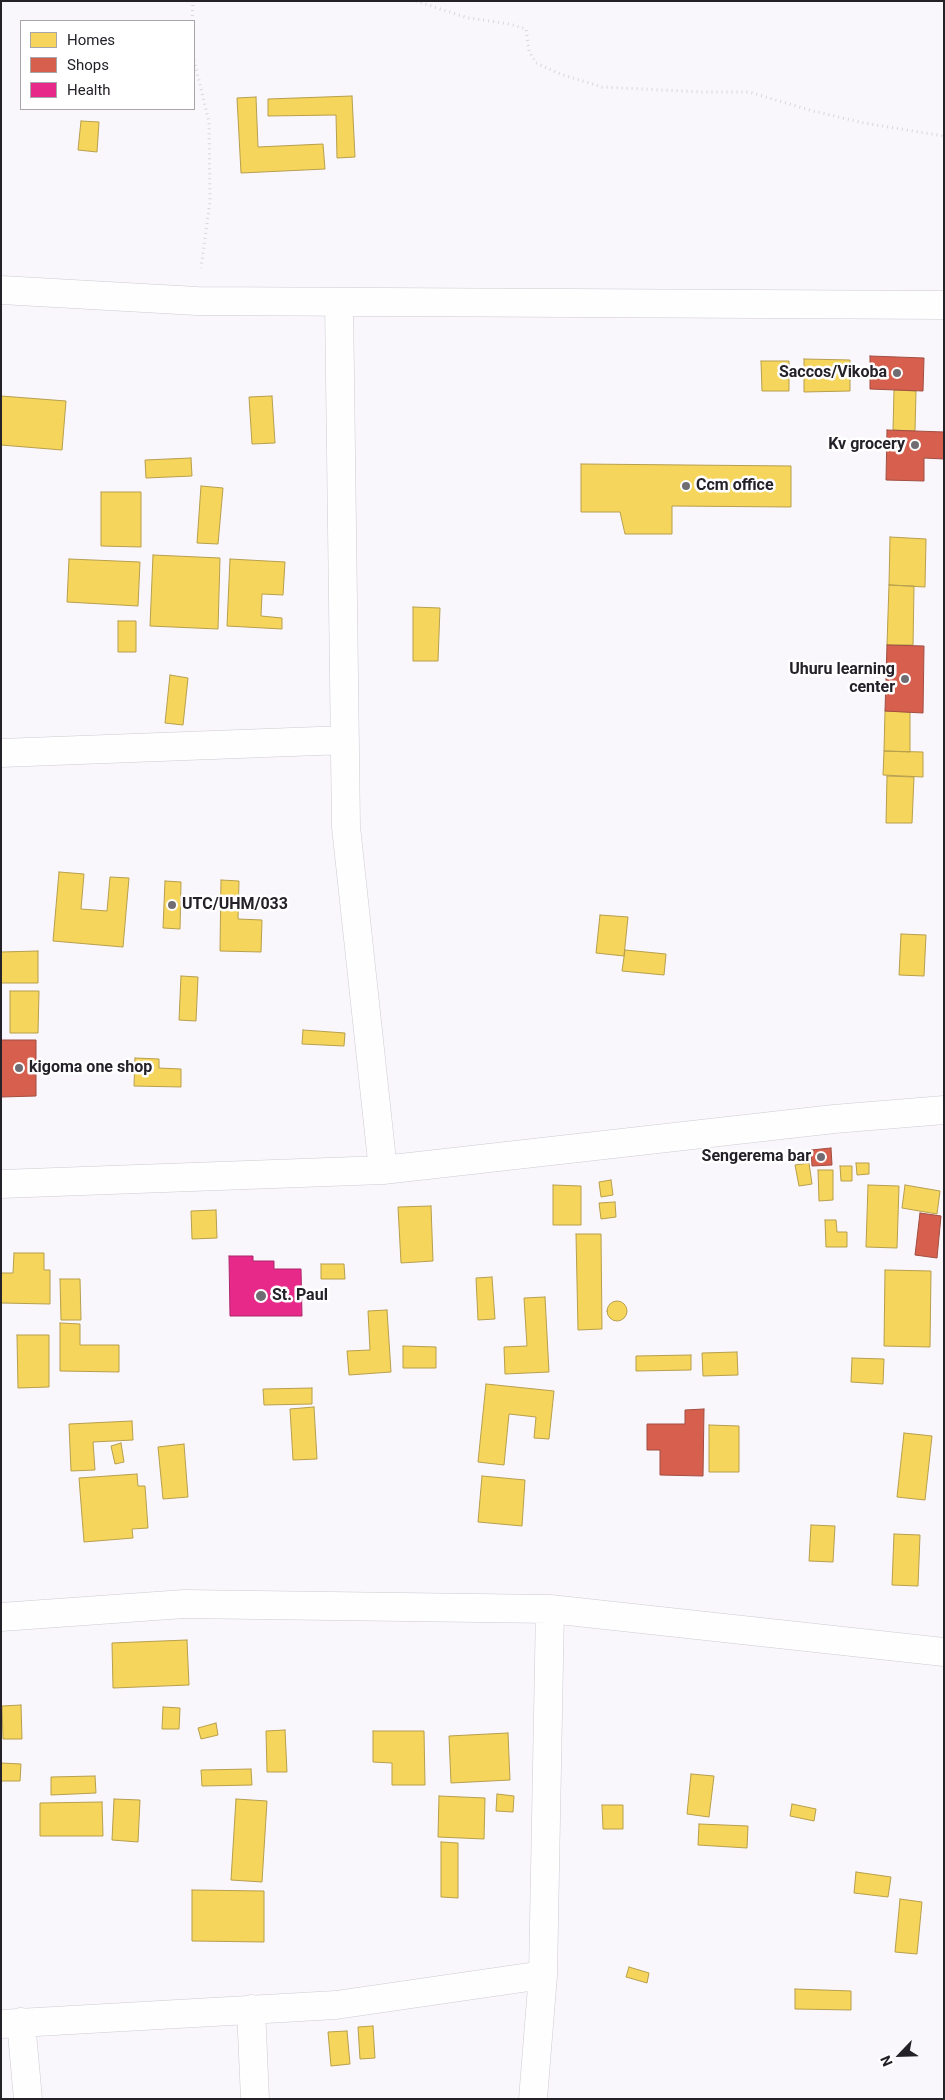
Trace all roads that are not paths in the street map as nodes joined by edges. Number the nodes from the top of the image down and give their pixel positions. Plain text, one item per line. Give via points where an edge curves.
1 (1, 290) edge
2 (339, 302) junction
3 (944, 305) edge
4 (345, 740) junction
5 (1, 752) edge
6 (944, 1110) edge
7 (383, 1170) junction
8 (1, 1184) edge
9 (550, 1610) junction
10 (1, 1616) edge
11 (944, 1652) edge
12 (543, 1975) junction
13 (251, 2010) junction
14 (11, 2023) edge
15 (28, 2099) edge
16 (255, 2099) edge
17 (533, 2099) edge

1 - 2 street via 197,301
2 - 3 street
2 - 4 street
4 - 5 street
4 - 7 street via 346,827
6 - 7 street via 824,1120
7 - 8 street
9 - 10 street via 184,1604
9 - 11 street
9 - 12 street
12 - 13 street via 336,2005
12 - 17 street
13 - 14 street
13 - 16 street
14 - 15 street

